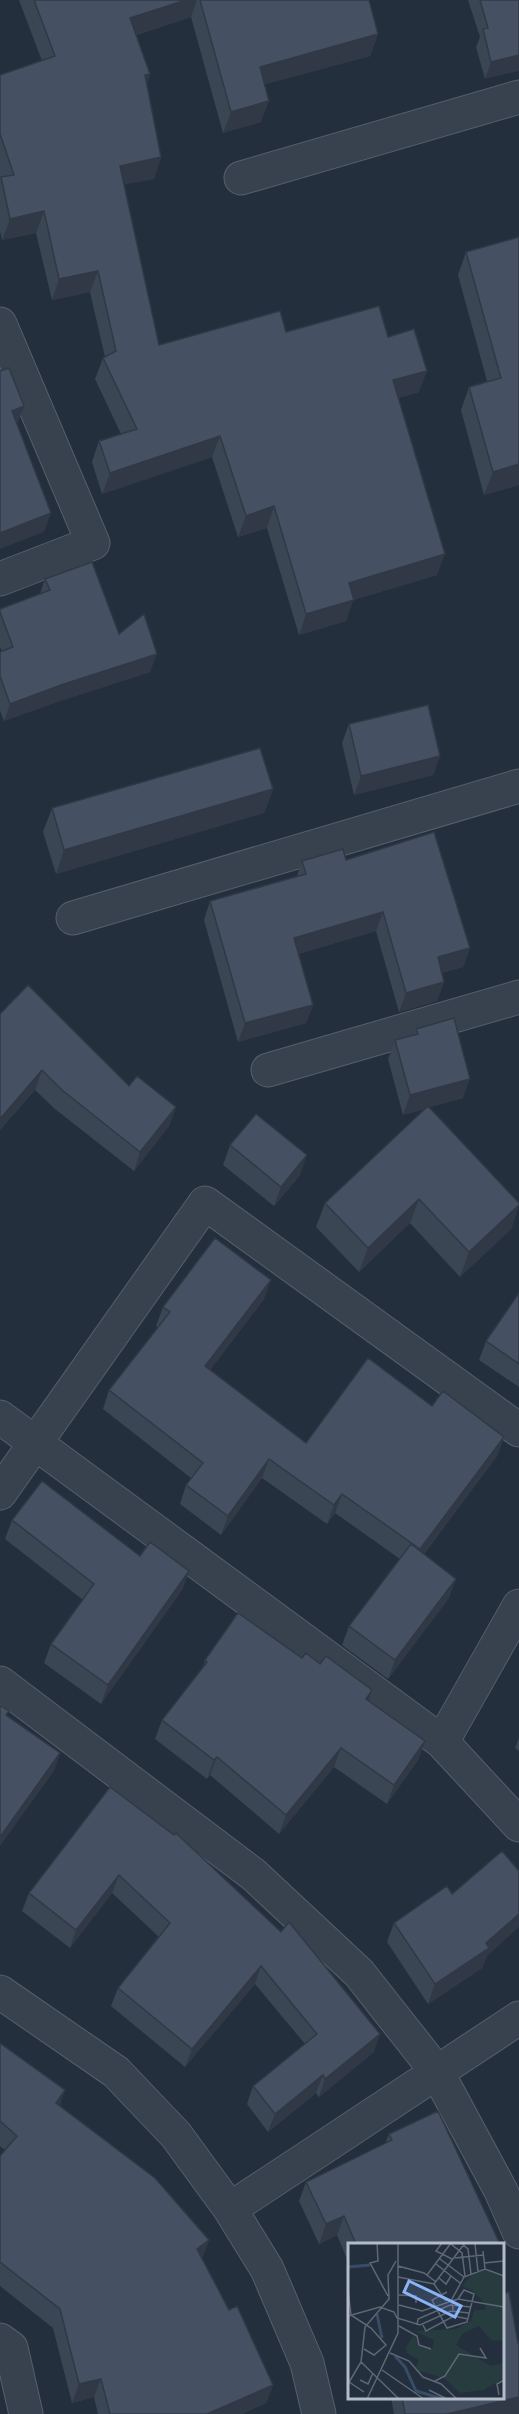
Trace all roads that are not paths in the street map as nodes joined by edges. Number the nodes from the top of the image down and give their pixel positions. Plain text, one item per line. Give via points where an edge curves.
1 (519, 97) edge
2 (241, 178) dead end
3 (0, 324) edge
4 (0, 579) edge
5 (519, 786) edge
6 (73, 918) dead end
7 (519, 997) edge
8 (268, 1070) dead end
9 (0, 1417) edge
10 (519, 1430) edge
11 (35, 1443) junction
12 (0, 1493) edge
13 (519, 1606) edge
14 (0, 1683) edge
15 (442, 1742) junction
16 (519, 1825) edge
17 (0, 1992) edge
18 (519, 2018) edge
19 (437, 2072) junction
20 (230, 2209) junction
21 (519, 2232) edge
22 (0, 2340) edge
23 (26, 2414) edge
24 (319, 2414) edge

1 - 2 street
3 - 4 street via 93,543
5 - 6 street
7 - 8 street
9 - 11 street
10 - 11 street via 205,1203
11 - 12 street
11 - 15 street
13 - 15 street
14 - 19 street via 255,1875 359,1973
15 - 16 street
17 - 20 street via 116,2072 176,2135
18 - 19 street
19 - 20 street
19 - 21 street
20 - 24 street via 267,2269 307,2363
22 - 23 street via 10,2348

